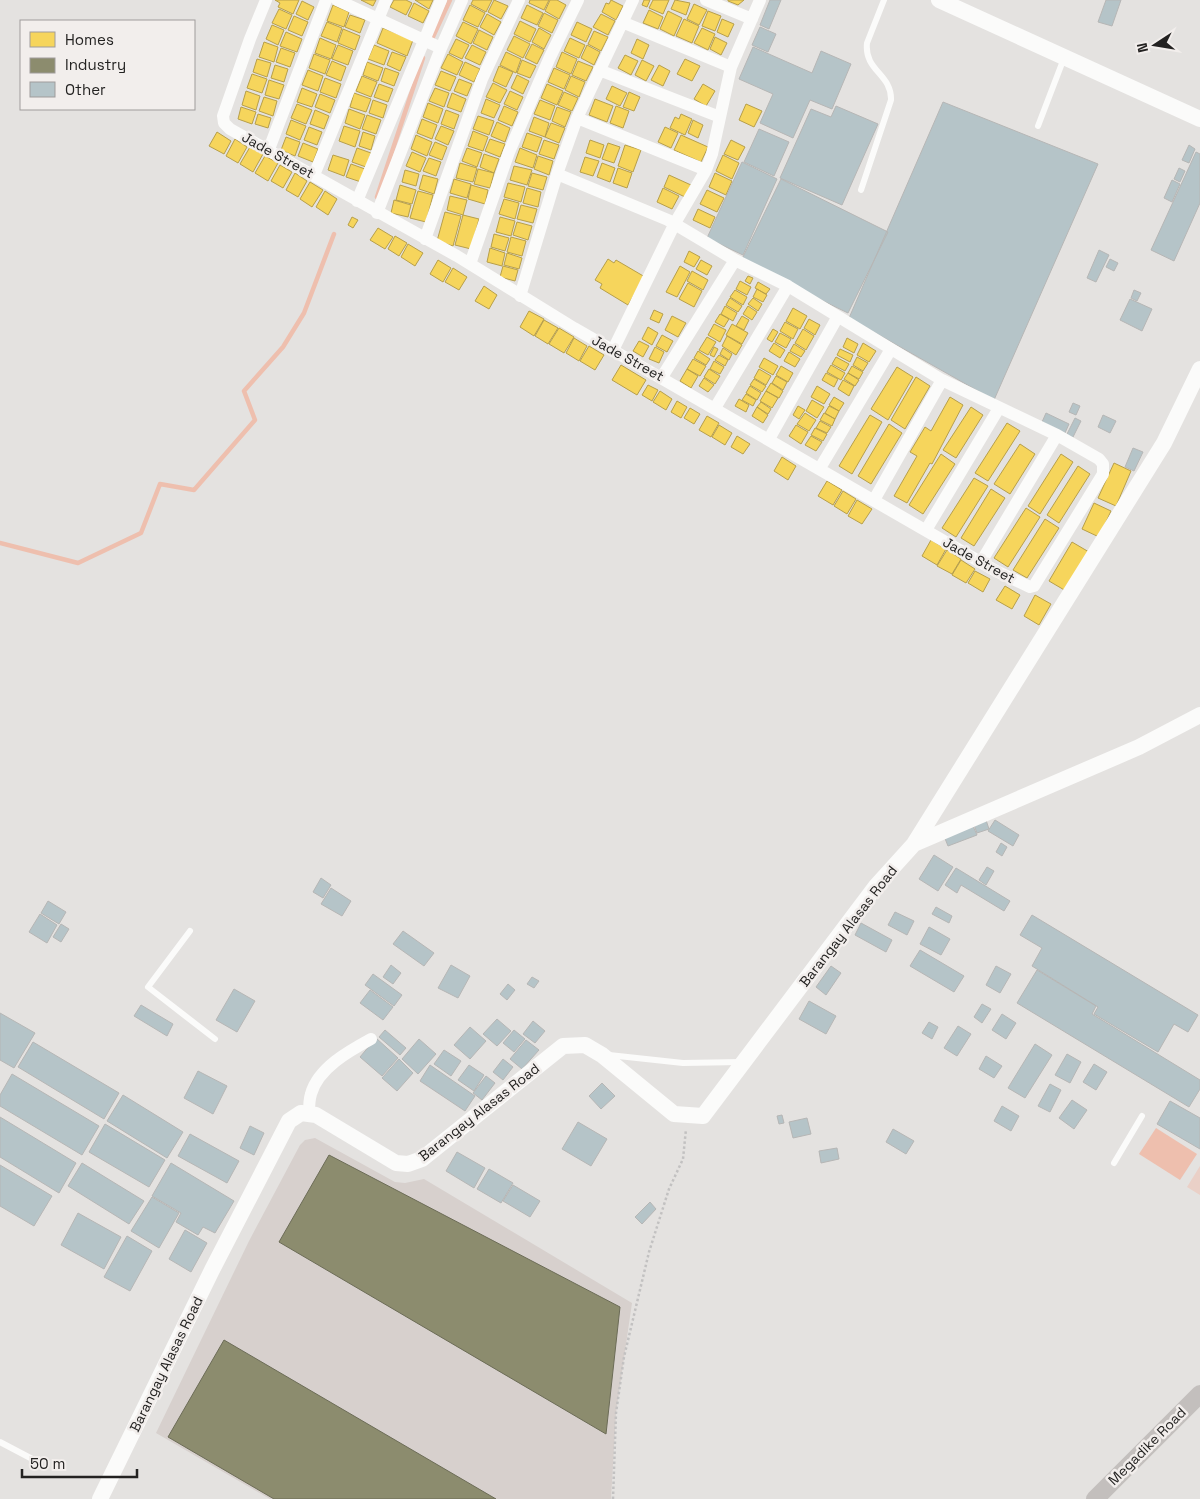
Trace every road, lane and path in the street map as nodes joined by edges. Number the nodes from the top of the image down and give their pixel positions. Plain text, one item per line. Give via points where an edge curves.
1 (266, 0) edge
2 (326, 0) edge
3 (337, 0) edge
4 (386, 0) edge
5 (441, 0) edge
6 (462, 0) edge
7 (519, 0) edge
8 (578, 0) edge
9 (633, 0) edge
10 (706, 0) edge
11 (760, 0) edge
12 (884, 0) edge
13 (940, 0) edge
14 (377, 17) junction
15 (752, 20) junction
16 (622, 22) junction
17 (423, 39) junction
18 (441, 48) junction
19 (1065, 57) junction
20 (731, 67) junction
21 (599, 70) junction
22 (720, 117) junction
23 (577, 118) junction
24 (1200, 119) edge
25 (1038, 126) dead end
26 (269, 150) junction
27 (706, 170) junction
28 (557, 174) junction
29 (314, 175) junction
30 (861, 190) dead end
31 (357, 201) junction
32 (377, 213) junction
33 (675, 223) junction
34 (425, 239) junction
35 (735, 260) junction
36 (470, 264) junction
37 (788, 286) junction
38 (520, 296) junction
39 (837, 318) junction
40 (892, 349) junction
41 (614, 350) junction
42 (1200, 369) edge
43 (662, 377) junction
44 (942, 380) junction
45 (715, 408) junction
46 (999, 408) junction
47 (1057, 436) junction
48 (769, 439) junction
49 (820, 468) junction
50 (874, 500) junction
51 (926, 530) junction
52 (981, 562) junction
53 (1200, 715) edge
54 (914, 844) junction
55 (190, 931) dead end
56 (215, 1039) dead end
57 (371, 1039) dead end
58 (602, 1055) junction
59 (743, 1062) junction
60 (309, 1114) junction
61 (687, 1115) junction
62 (1142, 1116) dead end
63 (1114, 1163) dead end
64 (1200, 1394) edge
65 (0, 1442) edge
66 (38, 1462) dead end
67 (100, 1499) edge
68 (613, 1499) edge
69 (1095, 1499) edge

1 - 26 street, Jade Street via 223,116 224,123
2 - 26 street
3 - 14 street
4 - 14 street
5 - 17 street
6 - 18 street
7 - 34 street via 482,79
8 - 36 street via 509,152
9 - 16 street
10 - 15 street
11 - 15 street
12 - 30 lane via 866,51 872,67 890,86 891,100
13 - 19 street
14 - 17 street
14 - 29 street
15 - 20 street
16 - 20 street
16 - 21 street
17 - 18 street
17 - 31 street
18 - 32 street
19 - 24 street
19 - 25 lane
20 - 22 street
21 - 22 street
21 - 23 street
22 - 27 street
23 - 27 street
23 - 28 street
26 - 29 street, Jade Street
27 - 33 street
28 - 33 street
28 - 38 street
29 - 31 street, Jade Street
31 - 32 street, Jade Street
32 - 34 street, Jade Street
33 - 35 street
33 - 41 street
34 - 36 street, Jade Street
35 - 37 street
35 - 43 street
36 - 38 street, Jade Street
37 - 39 street
37 - 45 street
38 - 41 street, Jade Street
39 - 40 street
39 - 48 street
40 - 44 street
40 - 49 street
41 - 43 street, Jade Street
42 - 54 street via 1164,443
43 - 45 street, Jade Street
44 - 46 street
44 - 50 street
45 - 48 street, Jade Street
46 - 47 street
46 - 51 street
47 - 52 street
47 - 52 street, Jade Street via 1099,459 1104,470 1034,586 1030,587
48 - 49 street, Jade Street
49 - 50 street, Jade Street
50 - 51 street, Jade Street
51 - 52 street, Jade Street
53 - 54 street via 1139,747
54 - 59 street, Barangay Alasas Road via 876,886
55 - 56 lane via 148,987
57 - 60 street via 337,1059 315,1085 310,1095
58 - 59 lane via 683,1063
58 - 60 street, Barangay Alasas Road via 585,1044 563,1046 422,1159 408,1164 396,1163 316,1115
58 - 61 street, Barangay Alasas Road via 674,1114
59 - 61 street, Barangay Alasas Road via 703,1116
60 - 67 street, Barangay Alasas Road via 301,1113 289,1121
61 - 68 path via 684,1159 669,1189 649,1252 624,1357 616,1413
62 - 63 lane
64 - 69 main road, Megadike Road
65 - 66 lane

